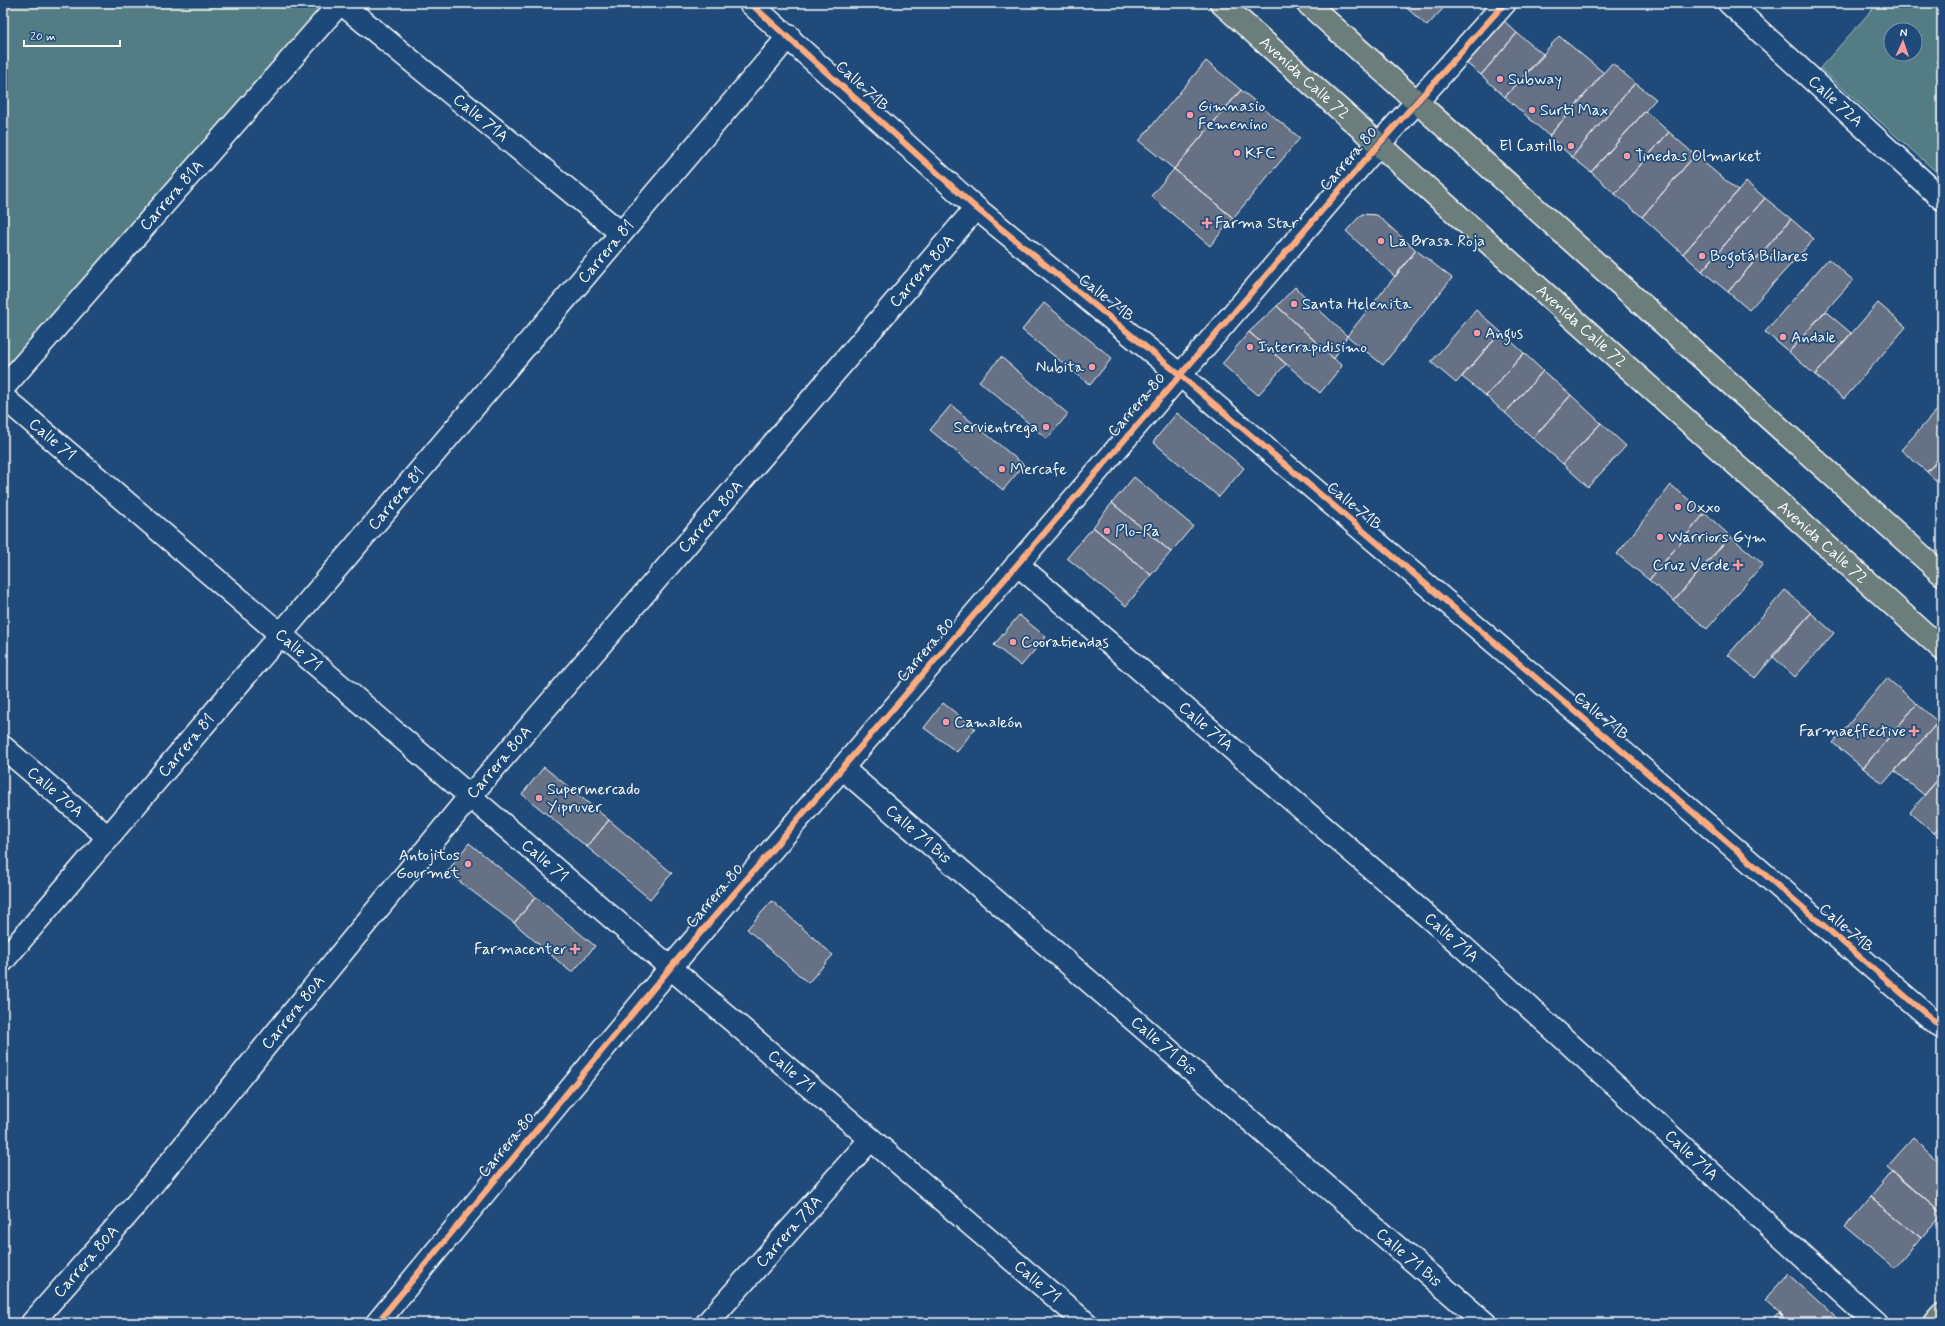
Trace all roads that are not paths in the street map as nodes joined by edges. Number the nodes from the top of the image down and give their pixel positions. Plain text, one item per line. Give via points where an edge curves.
1 (340, 3) edge
2 (750, 3) edge
3 (1221, 3) edge
4 (1307, 3) edge
5 (1505, 3) edge
6 (1729, 3) edge
7 (789, 36) junction
8 (1416, 102) junction
9 (1379, 144) junction
10 (1942, 198) edge
11 (976, 208) junction
12 (621, 233) junction
13 (1180, 375) junction
14 (3, 388) edge
15 (3, 397) edge
16 (1017, 564) junction
17 (1942, 574) edge
18 (280, 634) junction
19 (1942, 649) edge
20 (3, 747) edge
21 (842, 768) junction
22 (470, 796) junction
23 (108, 837) junction
24 (3, 960) edge
25 (671, 967) junction
26 (1942, 1028) edge
27 (871, 1139) junction
28 (1942, 1315) edge
29 (32, 1323) edge
30 (377, 1323) edge
31 (707, 1323) edge
32 (1086, 1323) edge
33 (1485, 1323) edge
34 (1876, 1323) edge
35 (1935, 1323) edge

1 - 12 street, Calle 71A
1 - 14 street, Carrera 81A
2 - 7 street, Calle 71B
3 - 9 main road, Avenida Calle 72
4 - 8 main road
5 - 8 street, Carrera 80
6 - 10 street, Calle 72A
7 - 11 street, Calle 71B
7 - 12 street, Carrera 81
8 - 9 street, Carrera 80
8 - 17 main road
9 - 13 street, Carrera 80
9 - 19 main road, Avenida Calle 72
11 - 13 street, Calle 71B
11 - 22 street, Carrera 80A
12 - 18 street, Carrera 81
13 - 16 street, Carrera 80
13 - 26 street, Calle 71B via 1629,757
15 - 18 street, Calle 71
16 - 21 street, Carrera 80
16 - 34 street, Calle 71A via 1462,946
18 - 22 street, Calle 71
18 - 23 street, Carrera 81
20 - 23 street, Calle 70A
21 - 25 street, Carrera 80
21 - 33 street, Calle 71 Bis
22 - 25 street, Calle 71
22 - 29 street, Carrera 80A via 133,1208
23 - 24 street, Carrera 81
25 - 27 street, Calle 71
25 - 30 street, Carrera 80
27 - 31 street, Carrera 78A
27 - 32 street, Calle 71
28 - 35 main road

